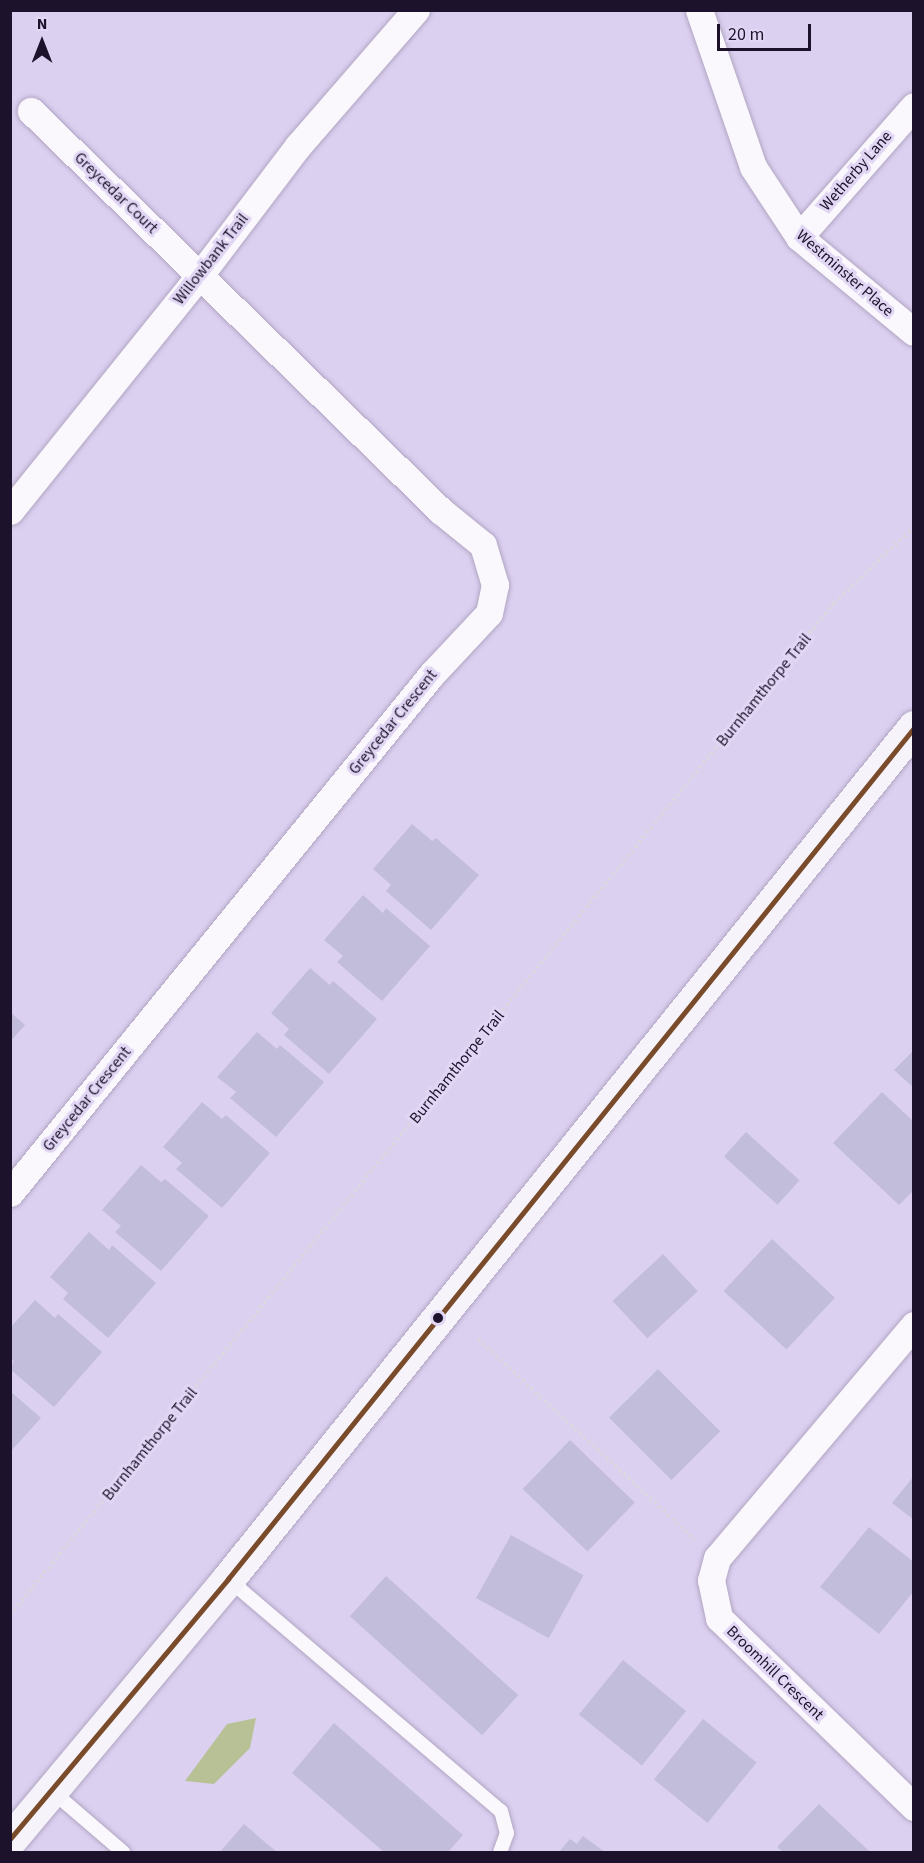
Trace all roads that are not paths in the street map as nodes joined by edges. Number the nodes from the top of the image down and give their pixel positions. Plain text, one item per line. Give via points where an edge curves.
1 (416, 10) edge
2 (699, 10) edge
3 (914, 105) edge
4 (31, 111) dead end
5 (799, 237) junction
6 (200, 275) junction
7 (914, 332) edge
8 (10, 511) edge
9 (914, 727) edge
10 (10, 1193) edge
11 (914, 1325) edge
12 (228, 1579) junction
13 (52, 1791) junction
14 (914, 1807) edge
15 (10, 1840) edge
16 (123, 1852) edge
17 (500, 1852) edge

1 - 6 street, Willowbank Trail via 298,146
2 - 5 street, Westminster Place via 753,167
3 - 5 street, Wetherby Lane
4 - 6 street, Greycedar Court
5 - 7 street, Westminster Place
6 - 8 street, Willowbank Trail
6 - 10 street, Greycedar Crescent via 441,511 483,544 495,585 489,613 432,674
9 - 12 main road
11 - 14 street, Broomhill Crescent via 717,1558 711,1580 719,1618
12 - 13 main road
12 - 17 lane via 501,1811 507,1833
13 - 15 main road
13 - 16 lane

